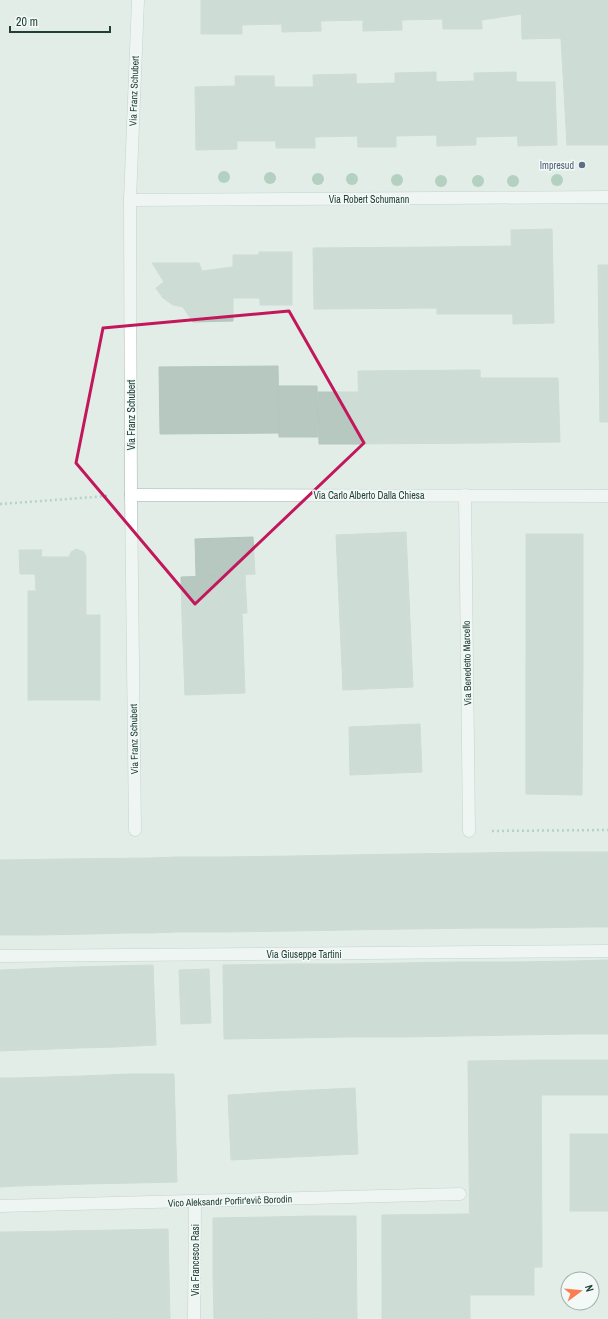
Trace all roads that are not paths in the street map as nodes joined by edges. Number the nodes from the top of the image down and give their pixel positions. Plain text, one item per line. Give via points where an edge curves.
1 (138, 0) edge
2 (608, 197) edge
3 (130, 200) junction
4 (131, 495) junction
5 (465, 495) junction
6 (608, 496) edge
7 (135, 830) dead end
8 (469, 832) road end
9 (608, 951) edge
10 (0, 956) edge
11 (460, 1194) dead end
12 (195, 1202) junction
13 (0, 1206) edge
14 (194, 1319) edge

1 - 3 street, Via Franz Schubert
2 - 3 street, Via Robert Schumann
3 - 4 street, Via Franz Schubert
4 - 5 street, Via Carlo Alberto Dalla Chiesa
4 - 7 street, Via Franz Schubert
5 - 6 street, Via Carlo Alberto Dalla Chiesa
5 - 8 street, Via Benedetto Marcello
9 - 10 street, Via Giuseppe Tartini
11 - 12 street, Vico Aleksandr Porfir'evič Borodin
12 - 13 street, Vico Aleksandr Porfir'evič Borodin
12 - 14 street, Via Francesco Rasi

